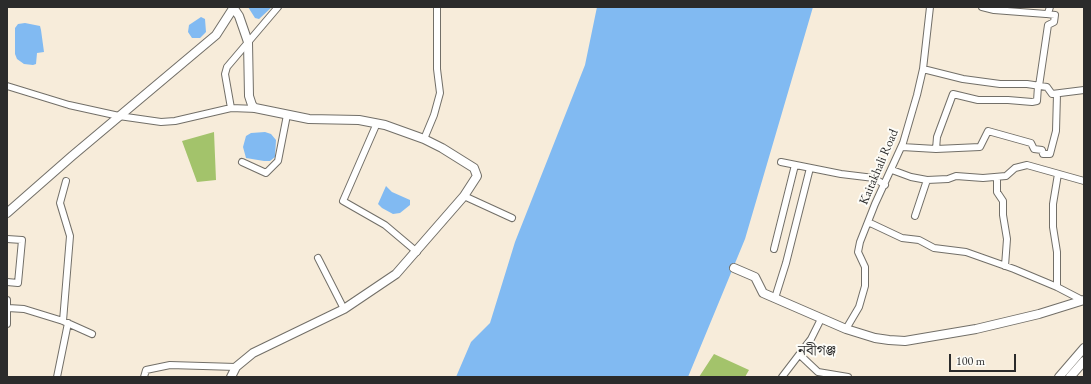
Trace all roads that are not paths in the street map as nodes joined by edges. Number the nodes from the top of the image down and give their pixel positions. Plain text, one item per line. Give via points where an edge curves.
1 (233, 7) edge
2 (278, 7) edge
3 (437, 7) edge
4 (930, 7) edge
5 (982, 7) edge
6 (1050, 7) edge
7 (1047, 14) junction
8 (248, 42) junction
9 (923, 69) junction
10 (7, 86) edge
11 (1038, 86) junction
12 (1084, 90) edge
13 (1057, 94) junction
14 (231, 108) junction
15 (257, 109) junction
16 (287, 115) junction
17 (119, 116) junction
18 (377, 122) junction
19 (424, 139) junction
20 (902, 147) junction
21 (936, 149) junction
22 (242, 162) dead end
23 (781, 162) dead end
24 (795, 165) junction
25 (810, 168) junction
26 (892, 170) junction
27 (1058, 174) junction
28 (997, 177) junction
29 (66, 180) dead end
30 (927, 180) junction
31 (1084, 181) edge
32 (885, 185) junction
33 (464, 196) junction
34 (7, 213) edge
35 (915, 216) dead end
36 (512, 218) dead end
37 (868, 222) junction
38 (7, 239) edge
39 (774, 249) dead end
40 (417, 252) junction
41 (318, 258) dead end
42 (1005, 266) junction
43 (734, 268) dead end
44 (7, 282) edge
45 (1058, 287) junction
46 (775, 298) junction
47 (7, 300) edge
48 (1083, 300) edge
49 (8, 308) junction
50 (344, 309) junction
51 (821, 320) junction
52 (66, 322) junction
53 (7, 324) edge
54 (846, 329) junction
55 (92, 334) dead end
56 (1084, 348) edge
57 (800, 355) junction
58 (1084, 361) edge
59 (236, 367) junction
60 (56, 377) edge
61 (144, 377) edge
62 (231, 377) edge
63 (782, 377) edge
64 (848, 377) edge
65 (1059, 377) edge
66 (1070, 377) edge

1 - 8 main road
1 - 17 main road via 216,35
2 - 8 street
3 - 19 street via 437,70 440,93
4 - 9 street, Kaitakhali Road
5 - 7 street
6 - 7 street
7 - 11 street via 1055,15 1054,22 1048,25
8 - 14 street via 226,71
8 - 15 main road via 250,102
9 - 11 street via 1000,84
9 - 20 street, Kaitakhali Road
10 - 17 street via 69,106
11 - 13 street via 1047,86 1051,93
11 - 21 street via 1037,101 1032,102 978,100 952,95 937,137
12 - 13 street
13 - 21 street via 1056,131 1050,154 1035,150 1032,144 988,131 980,147
14 - 15 street
14 - 17 street via 170,122
15 - 16 main road
16 - 18 main road via 309,119
16 - 22 street via 278,162 266,173
17 - 34 main road
18 - 19 main road
18 - 40 street via 343,201 385,225
19 - 33 main road via 474,168 475,180
20 - 21 street
20 - 26 street, Kaitakhali Road
23 - 24 street
24 - 25 street
24 - 39 street
25 - 32 street via 874,178
25 - 46 street
26 - 30 street
26 - 32 street, Kaitakhali Road
27 - 28 street via 1026,165 1014,168 1006,176
27 - 31 street
27 - 45 street via 1053,204 1053,228
28 - 30 street via 956,176
28 - 42 street via 997,192 1003,201 1007,239
29 - 52 street via 60,203 70,236
30 - 35 street
32 - 37 street, Kaitakhali Road
33 - 36 street
33 - 40 main road
37 - 42 street via 902,238 919,240 934,248 966,252
37 - 54 street, Kaitakhali Road via 858,252 865,267 863,296
38 - 44 street via 22,240 18,284
40 - 50 main road via 396,274
41 - 50 street
42 - 45 street
43 - 46 main road via 755,277 762,292
45 - 48 street
46 - 51 main road
47 - 49 street
48 - 54 main road via 976,330 905,341 875,338
49 - 52 street via 24,309
49 - 53 street
50 - 59 main road via 268,344
51 - 54 main road
51 - 57 street
52 - 55 street
52 - 60 street
56 - 65 main road
57 - 63 street
57 - 64 street via 818,372
58 - 66 main road
59 - 61 street via 170,365 146,370
59 - 62 main road

